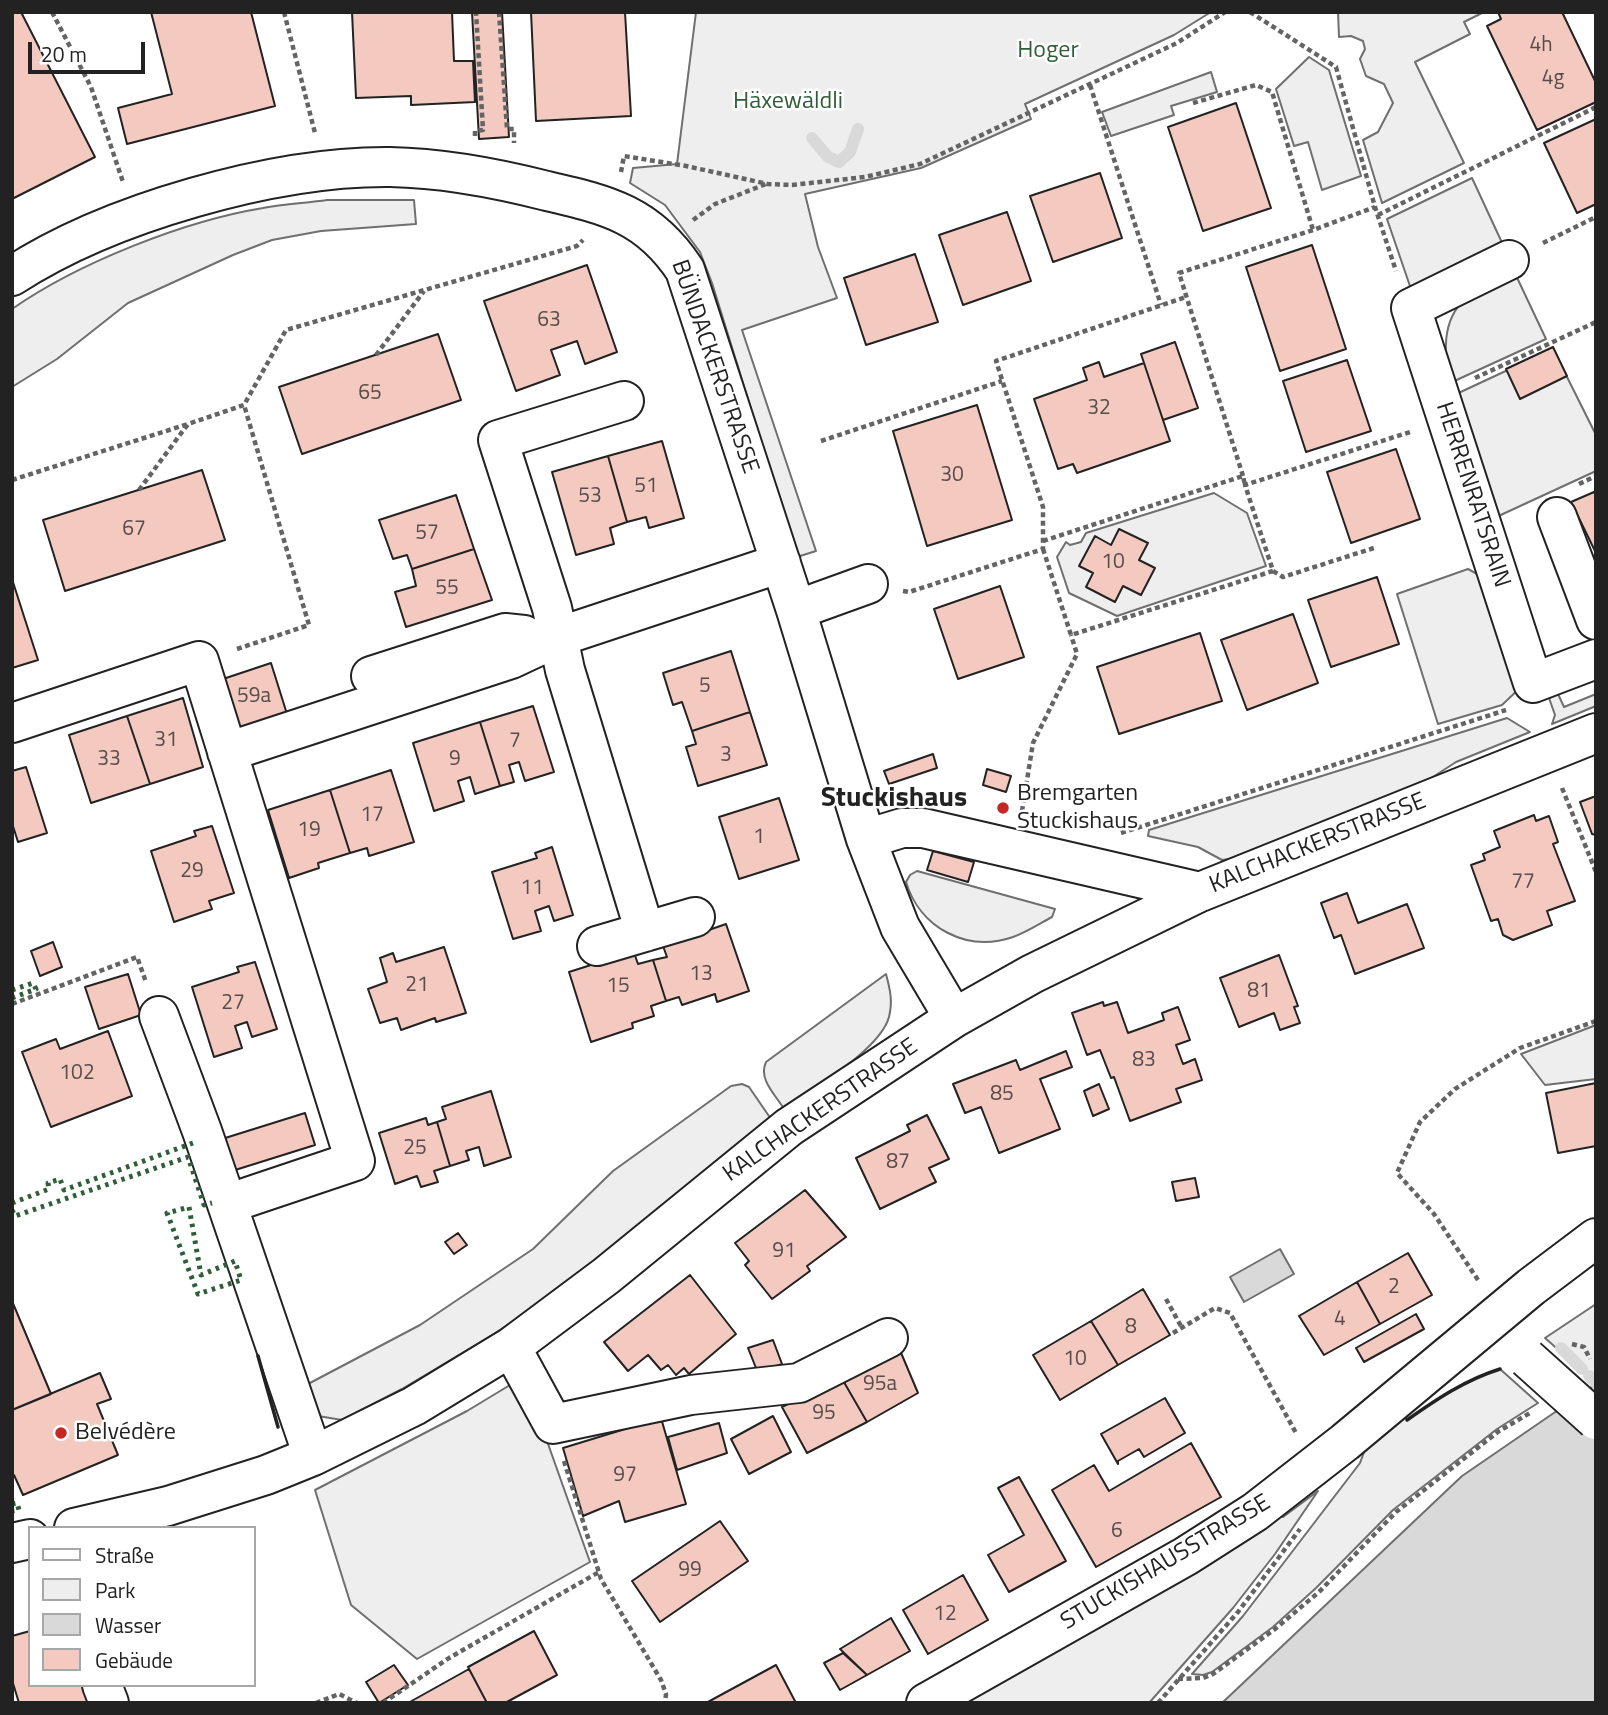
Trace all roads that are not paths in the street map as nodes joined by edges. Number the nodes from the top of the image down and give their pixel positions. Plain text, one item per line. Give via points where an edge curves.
1 (1508, 260) road end
2 (12, 276) edge
3 (624, 401) dead end
4 (1557, 517) dead end
5 (781, 563) junction
6 (868, 584) road end
7 (796, 610) junction
8 (1596, 620) edge
9 (558, 637) junction
10 (1596, 659) edge
11 (371, 676) dead end
12 (12, 723) edge
13 (1596, 733) edge
14 (227, 752) junction
15 (866, 839) junction
16 (1200, 891) junction
17 (695, 917) dead end
18 (645, 932) junction
19 (597, 946) dead end
20 (159, 1016) dead end
21 (954, 1018) junction
22 (226, 1204) junction
23 (1596, 1238) edge
24 (1489, 1322) junction
25 (888, 1338) dead end
26 (511, 1347) junction
27 (1596, 1420) edge
28 (313, 1456) junction
29 (82, 1526) edge
30 (926, 1703) edge

1 - 10 street, HERRENRATSRAIN via 1411,308 1443,407 1520,697
2 - 5 street, BÜNDACKERSTRASSE via 78,241 189,199 326,170 391,167 476,175 614,210 656,233 685,270
3 - 9 street via 498,440
4 - 8 street
5 - 7 street, BÜNDACKERSTRASSE
5 - 9 street
6 - 7 street
7 - 15 street, BÜNDACKERSTRASSE
9 - 11 street via 505,634
9 - 14 street via 511,659
9 - 18 street
12 - 14 street via 199,661
13 - 16 street, KALCHACKERSTRASSE
14 - 22 street via 355,1161
15 - 16 street via 912,827
15 - 21 street, BÜNDACKERSTRASSE via 900,927
16 - 21 street, KALCHACKERSTRASSE
17 - 18 street
18 - 19 street
20 - 22 street
21 - 26 street, KALCHACKERSTRASSE via 789,1128
22 - 28 street
23 - 24 street, STUCKISHAUSSTRASSE
24 - 27 street, bridge
24 - 30 street, STUCKISHAUSSTRASSE via 1255,1512
25 - 26 street via 799,1383 691,1395 553,1424
26 - 28 street, KALCHACKERSTRASSE via 414,1406
28 - 29 street, KALCHACKERSTRASSE via 209,1493

